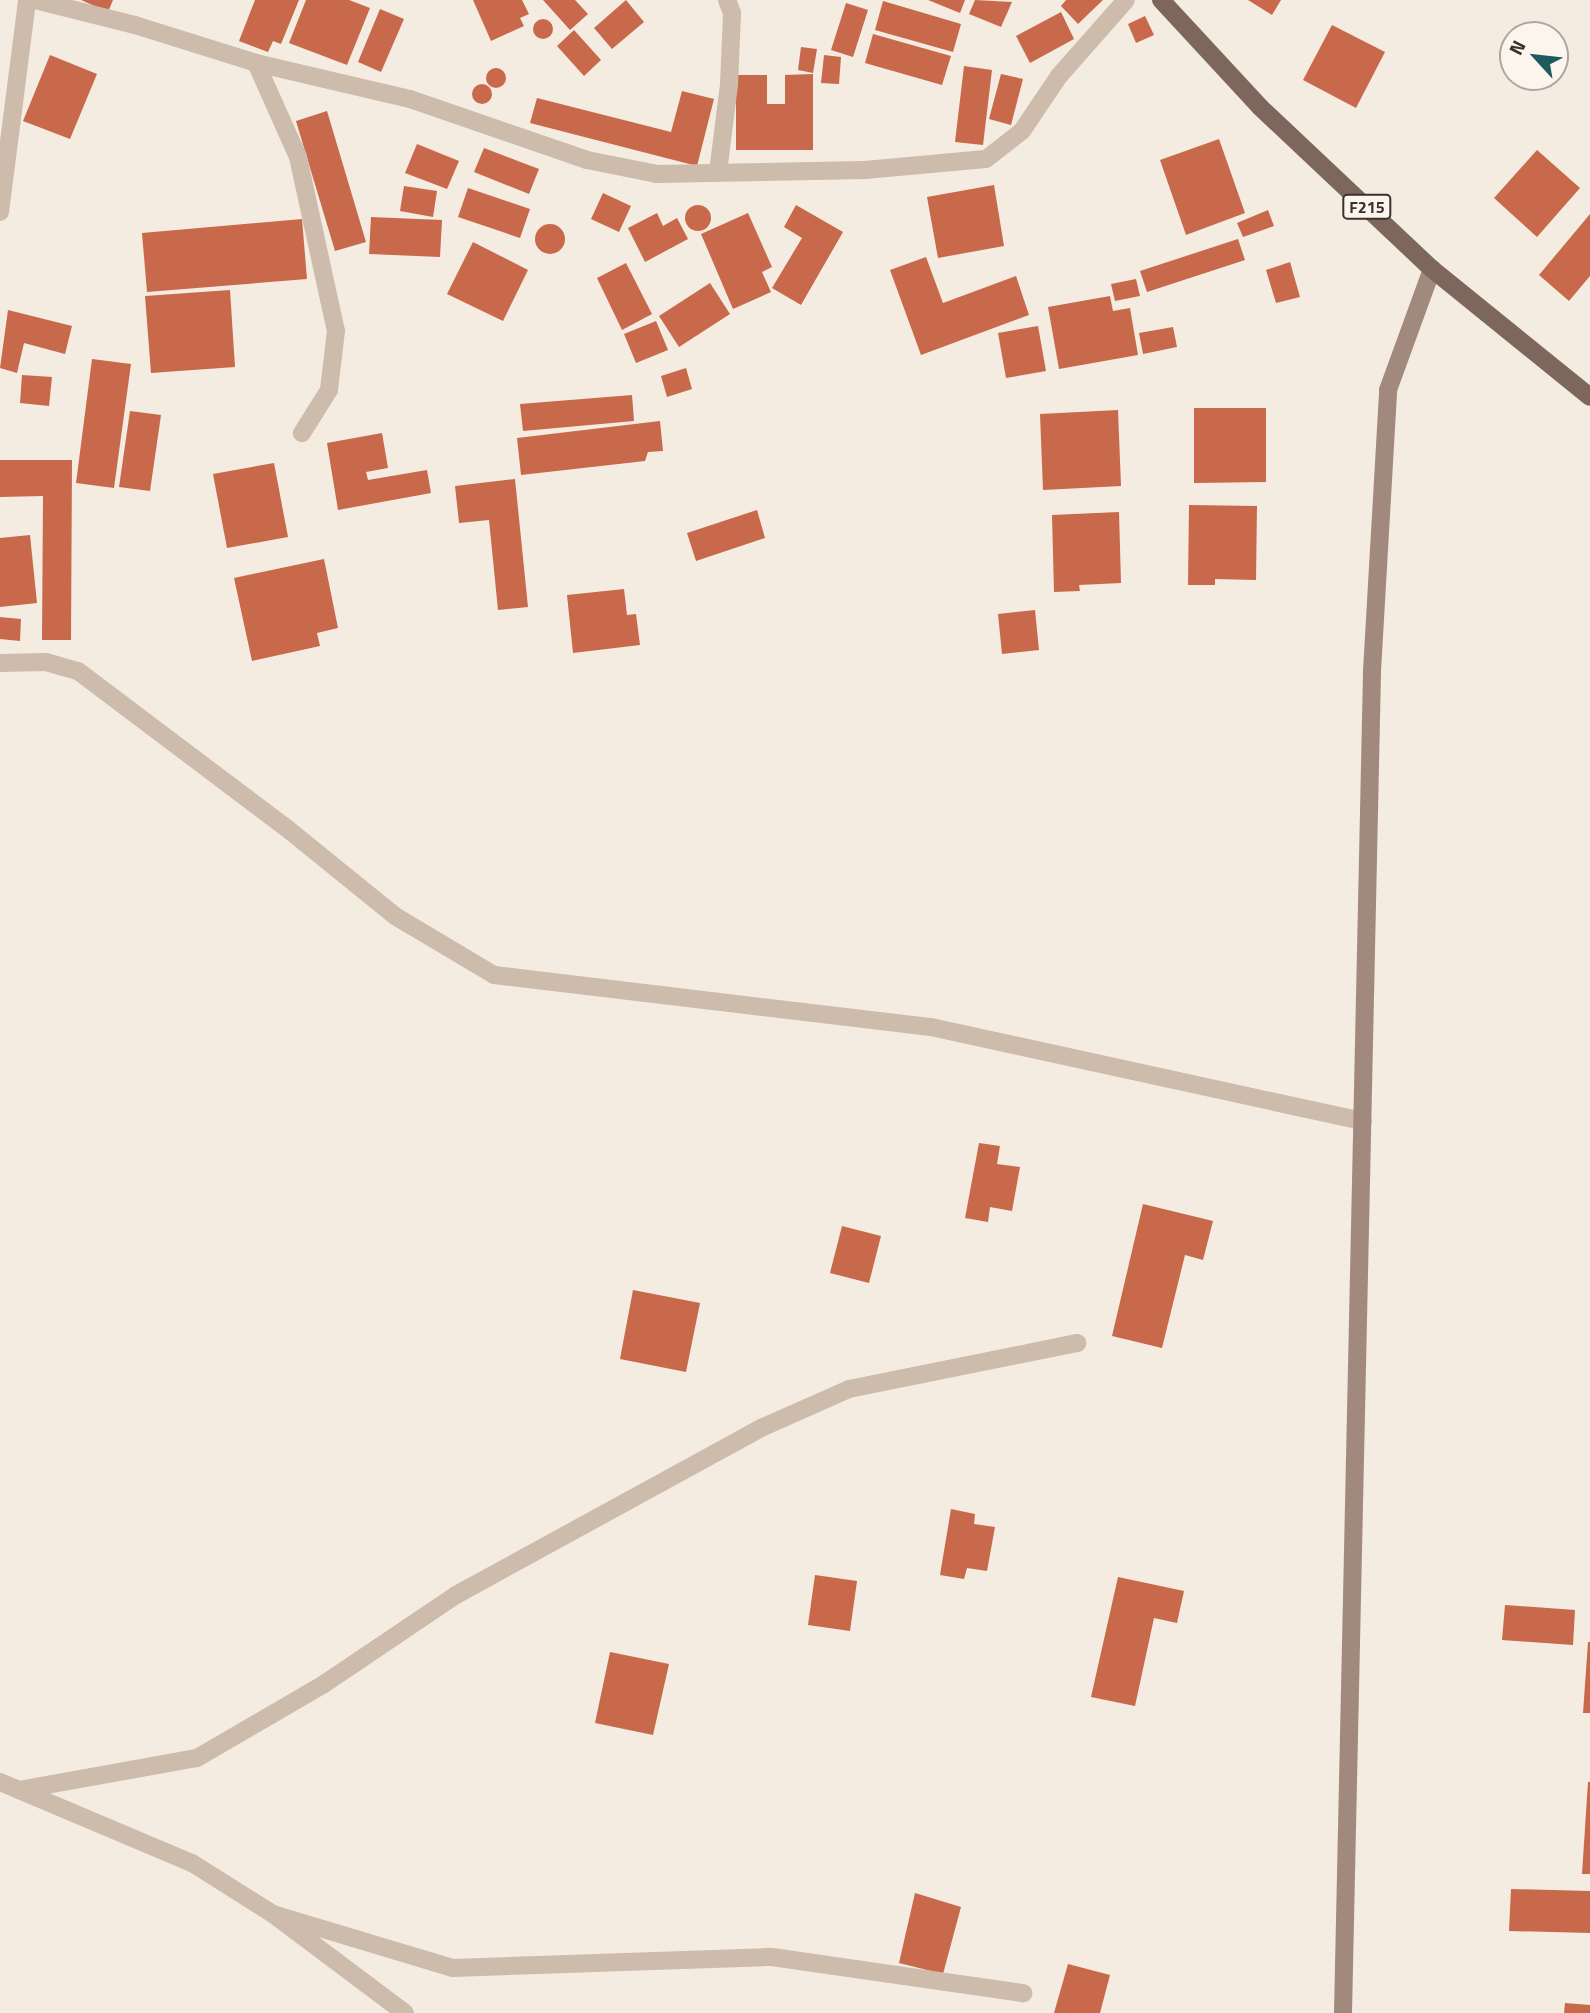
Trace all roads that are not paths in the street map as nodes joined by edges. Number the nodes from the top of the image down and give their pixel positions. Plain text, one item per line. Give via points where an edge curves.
1 (27, 0) edge
2 (35, 0) edge
3 (727, 0) edge
4 (1126, 0) edge
5 (1161, 0) edge
6 (256, 63) junction
7 (718, 172) junction
8 (0, 212) edge
9 (1432, 269) junction
10 (1590, 397) edge
11 (302, 433) dead end
12 (0, 663) edge
13 (1363, 1121) junction
14 (1077, 1343) dead end
15 (0, 1782) edge
16 (19, 1790) junction
17 (273, 1914) junction
18 (1023, 1993) dead end
19 (405, 2013) edge
20 (1343, 2013) edge

1 - 8 street
2 - 6 street via 135,24
3 - 7 street via 732,13 729,85
4 - 7 street via 1059,76 1022,131 986,159 865,170
5 - 9 main road, F215 via 1260,107
6 - 7 street via 410,99 587,160 657,174
6 - 11 street via 298,157 336,331 329,390
9 - 10 main road, F215
9 - 13 street via 1388,390 1372,671
12 - 13 street via 46,662 78,671 284,826 394,916 494,975 931,1027
13 - 20 street
14 - 16 street via 849,1389 761,1429 456,1595 324,1684 197,1758
15 - 16 street
16 - 17 street via 192,1863
17 - 18 street via 453,1968 772,1957
17 - 19 street

